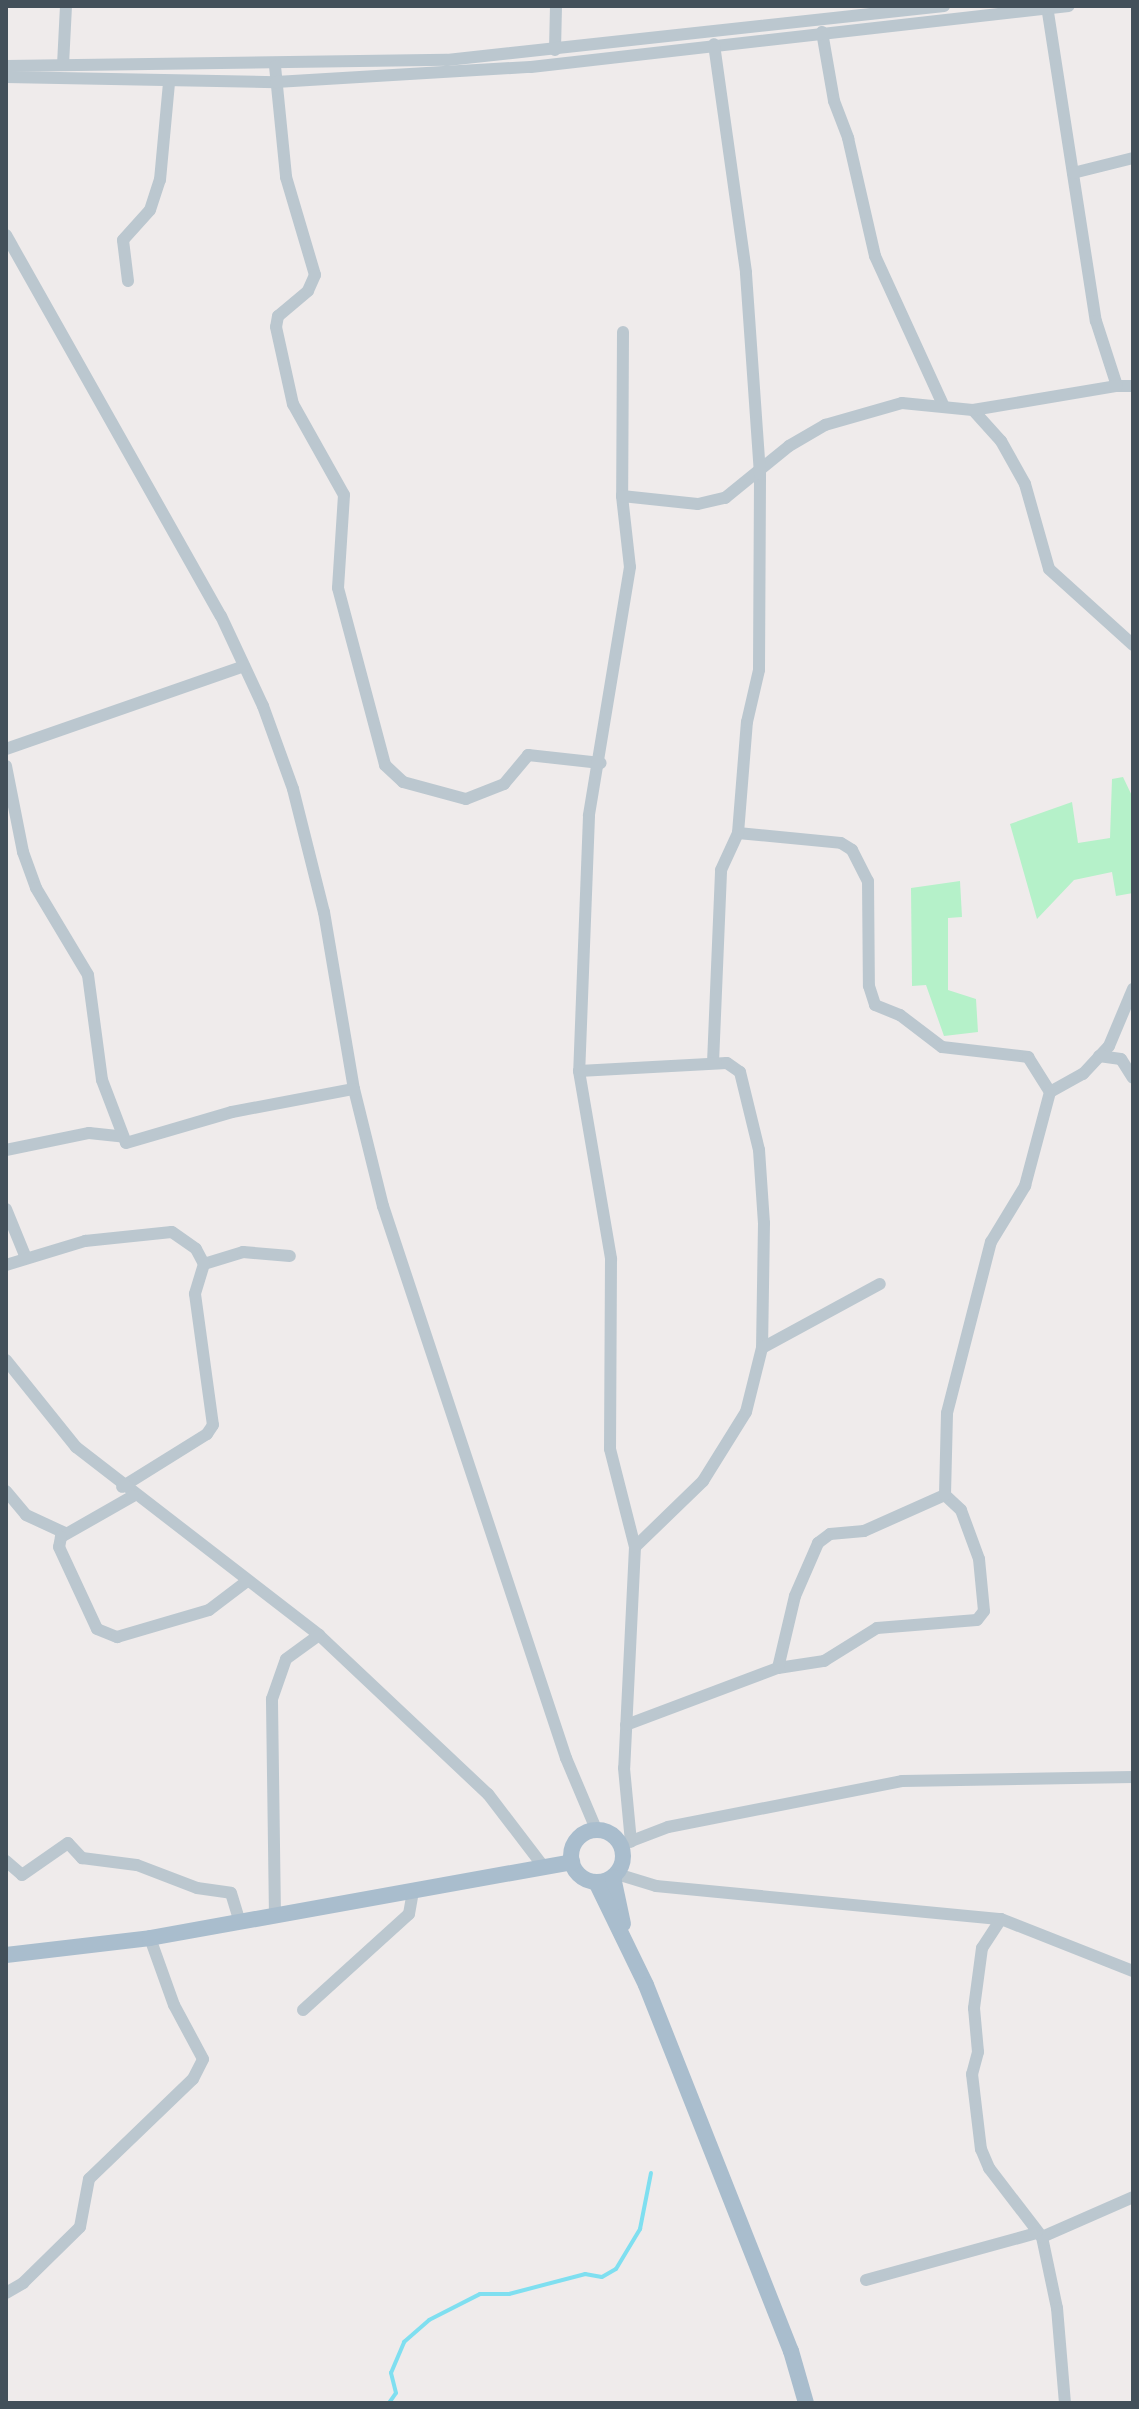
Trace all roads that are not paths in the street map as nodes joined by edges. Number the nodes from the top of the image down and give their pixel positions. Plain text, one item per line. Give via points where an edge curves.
1 (66, 6) edge
2 (556, 6) edge
3 (944, 6) edge
4 (1069, 6) edge
5 (1047, 8) edge
6 (822, 32) junction
7 (714, 44) junction
8 (555, 50) junction
9 (63, 65) junction
10 (6, 66) edge
11 (275, 66) junction
12 (6, 77) edge
13 (276, 82) junction
14 (169, 83) junction
15 (1133, 158) edge
16 (1073, 173) junction
17 (6, 235) edge
18 (128, 281) dead end
19 (623, 332) dead end
20 (1117, 386) junction
21 (1133, 386) edge
22 (944, 407) junction
23 (973, 410) junction
24 (760, 474) junction
25 (622, 496) junction
26 (1133, 645) edge
27 (244, 666) junction
28 (6, 749) edge
29 (601, 763) junction
30 (6, 766) edge
31 (738, 833) junction
32 (1133, 989) edge
33 (1127, 1016) edge
34 (1099, 1056) junction
35 (713, 1063) junction
36 (579, 1071) junction
37 (1133, 1078) edge
38 (354, 1089) junction
39 (1050, 1092) junction
40 (120, 1136) junction
41 (6, 1150) edge
42 (6, 1209) edge
43 (290, 1256) dead end
44 (26, 1258) junction
45 (204, 1264) junction
46 (6, 1265) edge
47 (880, 1284) dead end
48 (762, 1348) junction
49 (6, 1360) edge
50 (6, 1491) edge
51 (128, 1491) junction
52 (945, 1495) junction
53 (65, 1533) junction
54 (635, 1547) junction
55 (247, 1581) junction
56 (319, 1635) junction
57 (778, 1668) junction
58 (626, 1725) junction
59 (1133, 1777) edge
60 (596, 1829) junction
61 (626, 1844) junction
62 (6, 1861) edge
63 (572, 1862) junction
64 (543, 1866) junction
65 (615, 1876) junction
66 (596, 1882) junction
67 (413, 1891) junction
68 (275, 1917) junction
69 (1001, 1919) junction
70 (240, 1923) junction
71 (150, 1938) junction
72 (628, 1945) junction
73 (6, 1955) edge
74 (1133, 1971) edge
75 (303, 2010) dead end
76 (1133, 2197) edge
77 (1039, 2235) junction
78 (866, 2280) dead end
79 (6, 2293) edge
80 (806, 2403) edge
81 (1065, 2403) edge

1 - 9 street
2 - 8 street
3 - 8 street
4 - 5 street
5 - 6 street
5 - 16 street
6 - 7 street
6 - 22 street via 834,101 848,138 875,256
7 - 13 street via 531,67
7 - 24 street via 746,272
8 - 11 street
9 - 10 street
9 - 11 street
11 - 13 street
12 - 14 street
13 - 14 street
13 - 29 street via 286,177 315,275 308,291 278,316 276,327 293,404 344,495 338,588 385,765 403,782 466,799 504,784 528,755
14 - 18 street via 160,180 150,210 123,240
15 - 16 street
16 - 20 street via 1096,321
17 - 27 street via 221,616
19 - 25 street
20 - 21 street
20 - 23 street
22 - 23 street
22 - 24 street via 902,403 837,421 789,446
23 - 26 street via 1001,441 1025,484 1049,569
24 - 25 street via 725,498 698,504
24 - 31 street via 759,670 747,722
25 - 29 street via 630,567
27 - 28 street
27 - 38 street via 293,789 324,912
29 - 36 street via 589,816
30 - 40 street via 23,852 36,888 88,975 102,1080
31 - 35 street via 721,870
31 - 39 street via 841,843 852,850 868,881 869,986 875,1005 900,1015 942,1047 1028,1057
32 - 33 street
33 - 34 street
34 - 37 street via 1121,1059
34 - 39 street via 1083,1074
35 - 36 street
35 - 48 street via 727,1063 740,1072 754,1110 764,1223
36 - 54 street via 611,1259 610,1449
38 - 40 street via 232,1112 136,1144
38 - 60 street via 383,1206 566,1758
39 - 52 street via 1025,1186 987,1256 947,1413
40 - 41 street via 89,1133
42 - 44 street
43 - 45 street via 243,1252
44 - 45 street via 85,1241 172,1232 185,1237
44 - 46 street
45 - 51 street via 195,1294 213,1425
47 - 48 street
48 - 54 street via 746,1412 703,1481
49 - 51 street via 76,1447
50 - 53 street via 26,1515
51 - 53 street
51 - 55 street
52 - 57 street via 864,1531 830,1534 818,1543 795,1596
52 - 57 street via 961,1510 979,1559 984,1611 977,1620 871,1629 824,1661
53 - 55 street via 59,1547 97,1629 107,1635 209,1610
54 - 58 street
55 - 56 street
56 - 64 street via 488,1794
56 - 68 street via 286,1659 272,1699
57 - 58 street
58 - 61 street
59 - 61 street via 902,1781 668,1827
60 - 61 main road
60 - 63 main road via 579,1837
61 - 65 main road
62 - 70 street via 22,1875 68,1843 82,1858 137,1865 197,1888 231,1893
63 - 64 main road
63 - 66 main road via 585,1879
64 - 67 main road
65 - 66 main road
65 - 69 street via 656,1886
65 - 72 main road
66 - 72 main road
67 - 68 main road
67 - 75 street via 409,1914
68 - 70 main road
69 - 74 street
69 - 77 street via 988,1933 978,1968 978,2052 972,2074 985,2159
70 - 71 main road
71 - 73 main road
71 - 79 street via 174,2005 203,2059 193,2079 89,2179 80,2227
72 - 80 main road via 791,2351
76 - 77 street
77 - 78 street
77 - 81 street via 1057,2308

